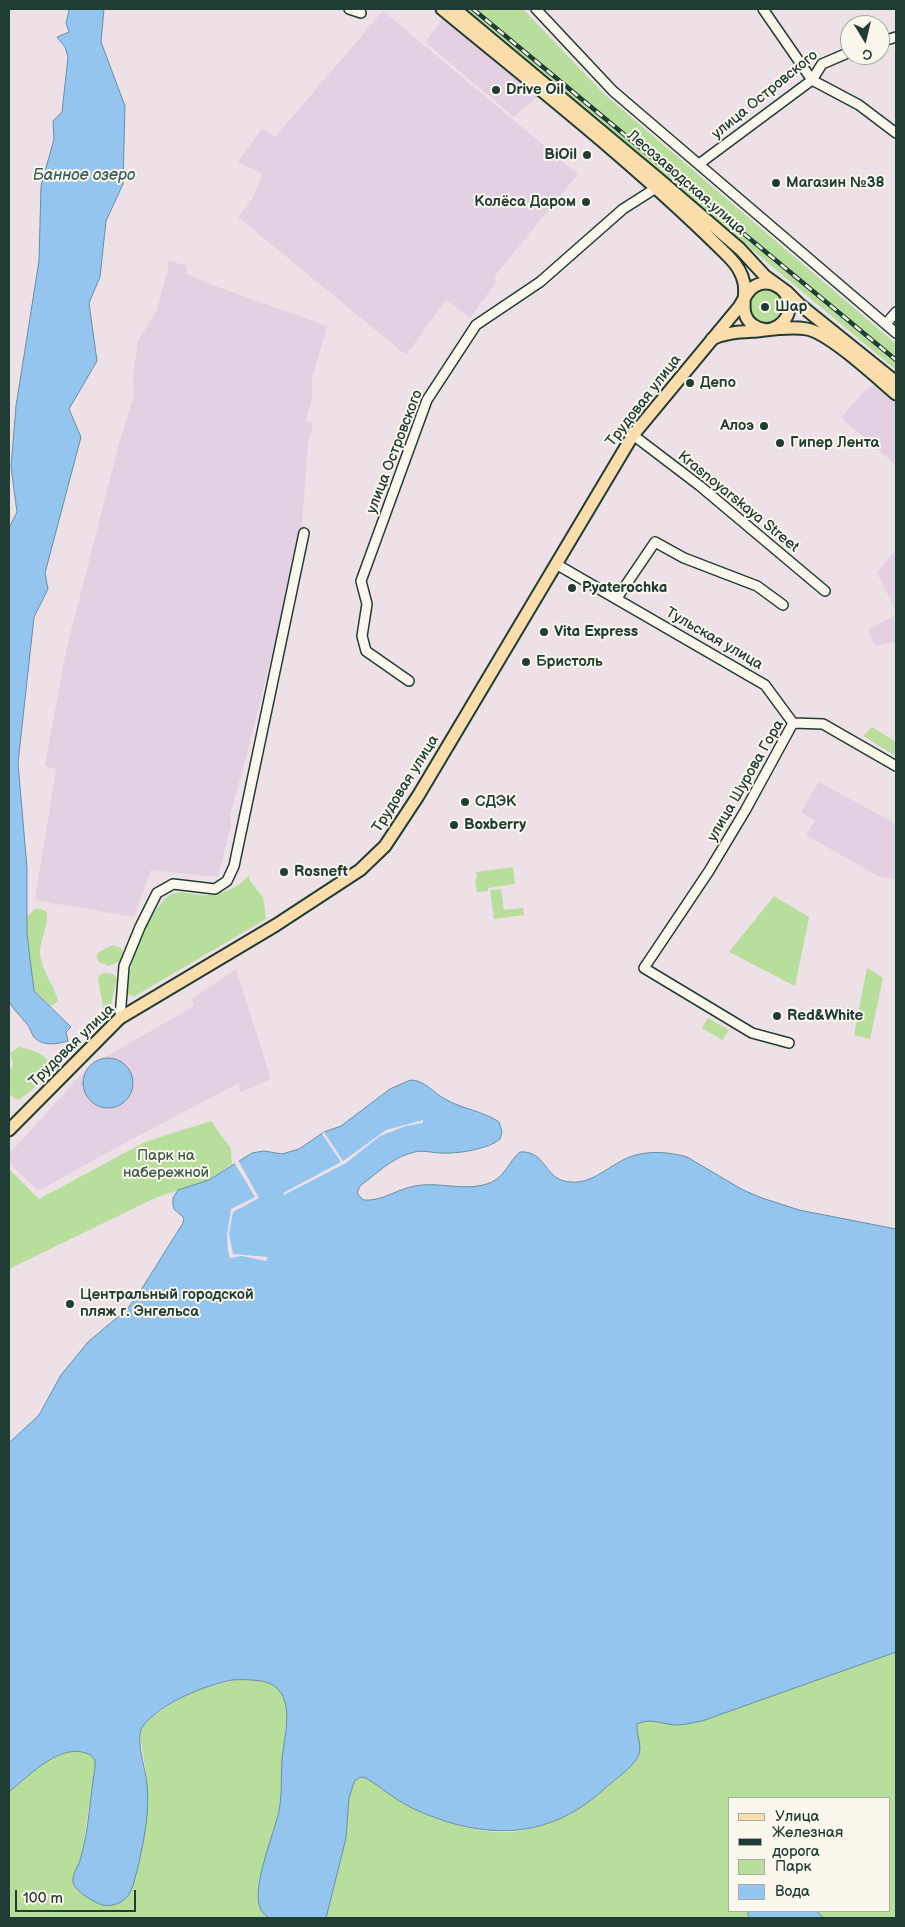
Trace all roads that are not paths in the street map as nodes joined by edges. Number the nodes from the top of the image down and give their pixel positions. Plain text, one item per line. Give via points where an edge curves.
1 (348, 9) edge
2 (442, 9) edge
3 (455, 9) edge
4 (536, 9) edge
5 (762, 9) edge
6 (360, 13) dead end
7 (840, 56) edge
8 (812, 80) junction
9 (896, 134) edge
10 (699, 164) junction
11 (656, 188) junction
12 (780, 288) junction
13 (744, 299) junction
14 (896, 312) edge
15 (886, 324) junction
16 (769, 329) junction
17 (896, 333) edge
18 (710, 340) junction
19 (896, 382) edge
20 (896, 394) edge
21 (633, 435) junction
22 (304, 533) dead end
23 (556, 564) junction
24 (825, 592) dead end
25 (616, 598) junction
26 (784, 605) dead end
27 (408, 681) dead end
28 (793, 722) junction
29 (896, 766) edge
30 (120, 1018) junction
31 (789, 1043) dead end
32 (9, 1112) edge
33 (21, 1116) junction
34 (9, 1130) edge

1 - 6 street
2 - 11 main road, Лесозаводская улица
3 - 12 main road, Лесозаводская улица via 654,175
4 - 10 street, Лесозаводская улица via 600,79
5 - 8 street
7 - 8 street, улица Островского via 822,64
8 - 9 street via 859,105
8 - 10 street, улица Островского
10 - 15 street, Лесозаводская улица
11 - 13 main road, Лесозаводская улица via 731,258 743,280
11 - 27 street, улица Островского via 623,210 540,282 476,324 427,400 361,581 367,604 362,636 366,651
12 - 13 main road via 760,284
12 - 16 main road via 789,300 788,315 778,326
12 - 19 main road, Лесозаводская улица
13 - 16 main road via 743,308 748,321
13 - 18 main road, Трудовая улица
14 - 15 street
15 - 17 street, Лесозаводская улица
16 - 18 main road via 724,334
16 - 20 main road via 804,328 822,334
18 - 21 main road, Трудовая улица
21 - 23 main road, Трудовая улица
21 - 24 street, Krasnoyarskaya Street via 700,486
22 - 30 street via 234,866 227,882 215,889 173,884 157,893 124,966
23 - 25 street, Тульская улица
23 - 30 main road, Трудовая улица via 385,846 360,870 318,899
25 - 26 street via 655,542 684,558 757,586
25 - 28 street, Тульская улица via 764,685
28 - 29 street, улица Шурова Гора via 823,724
28 - 31 street, улица Шурова Гора via 745,811 644,968 752,1033
30 - 33 main road, Трудовая улица
32 - 33 main road
33 - 34 main road, Трудовая улица

